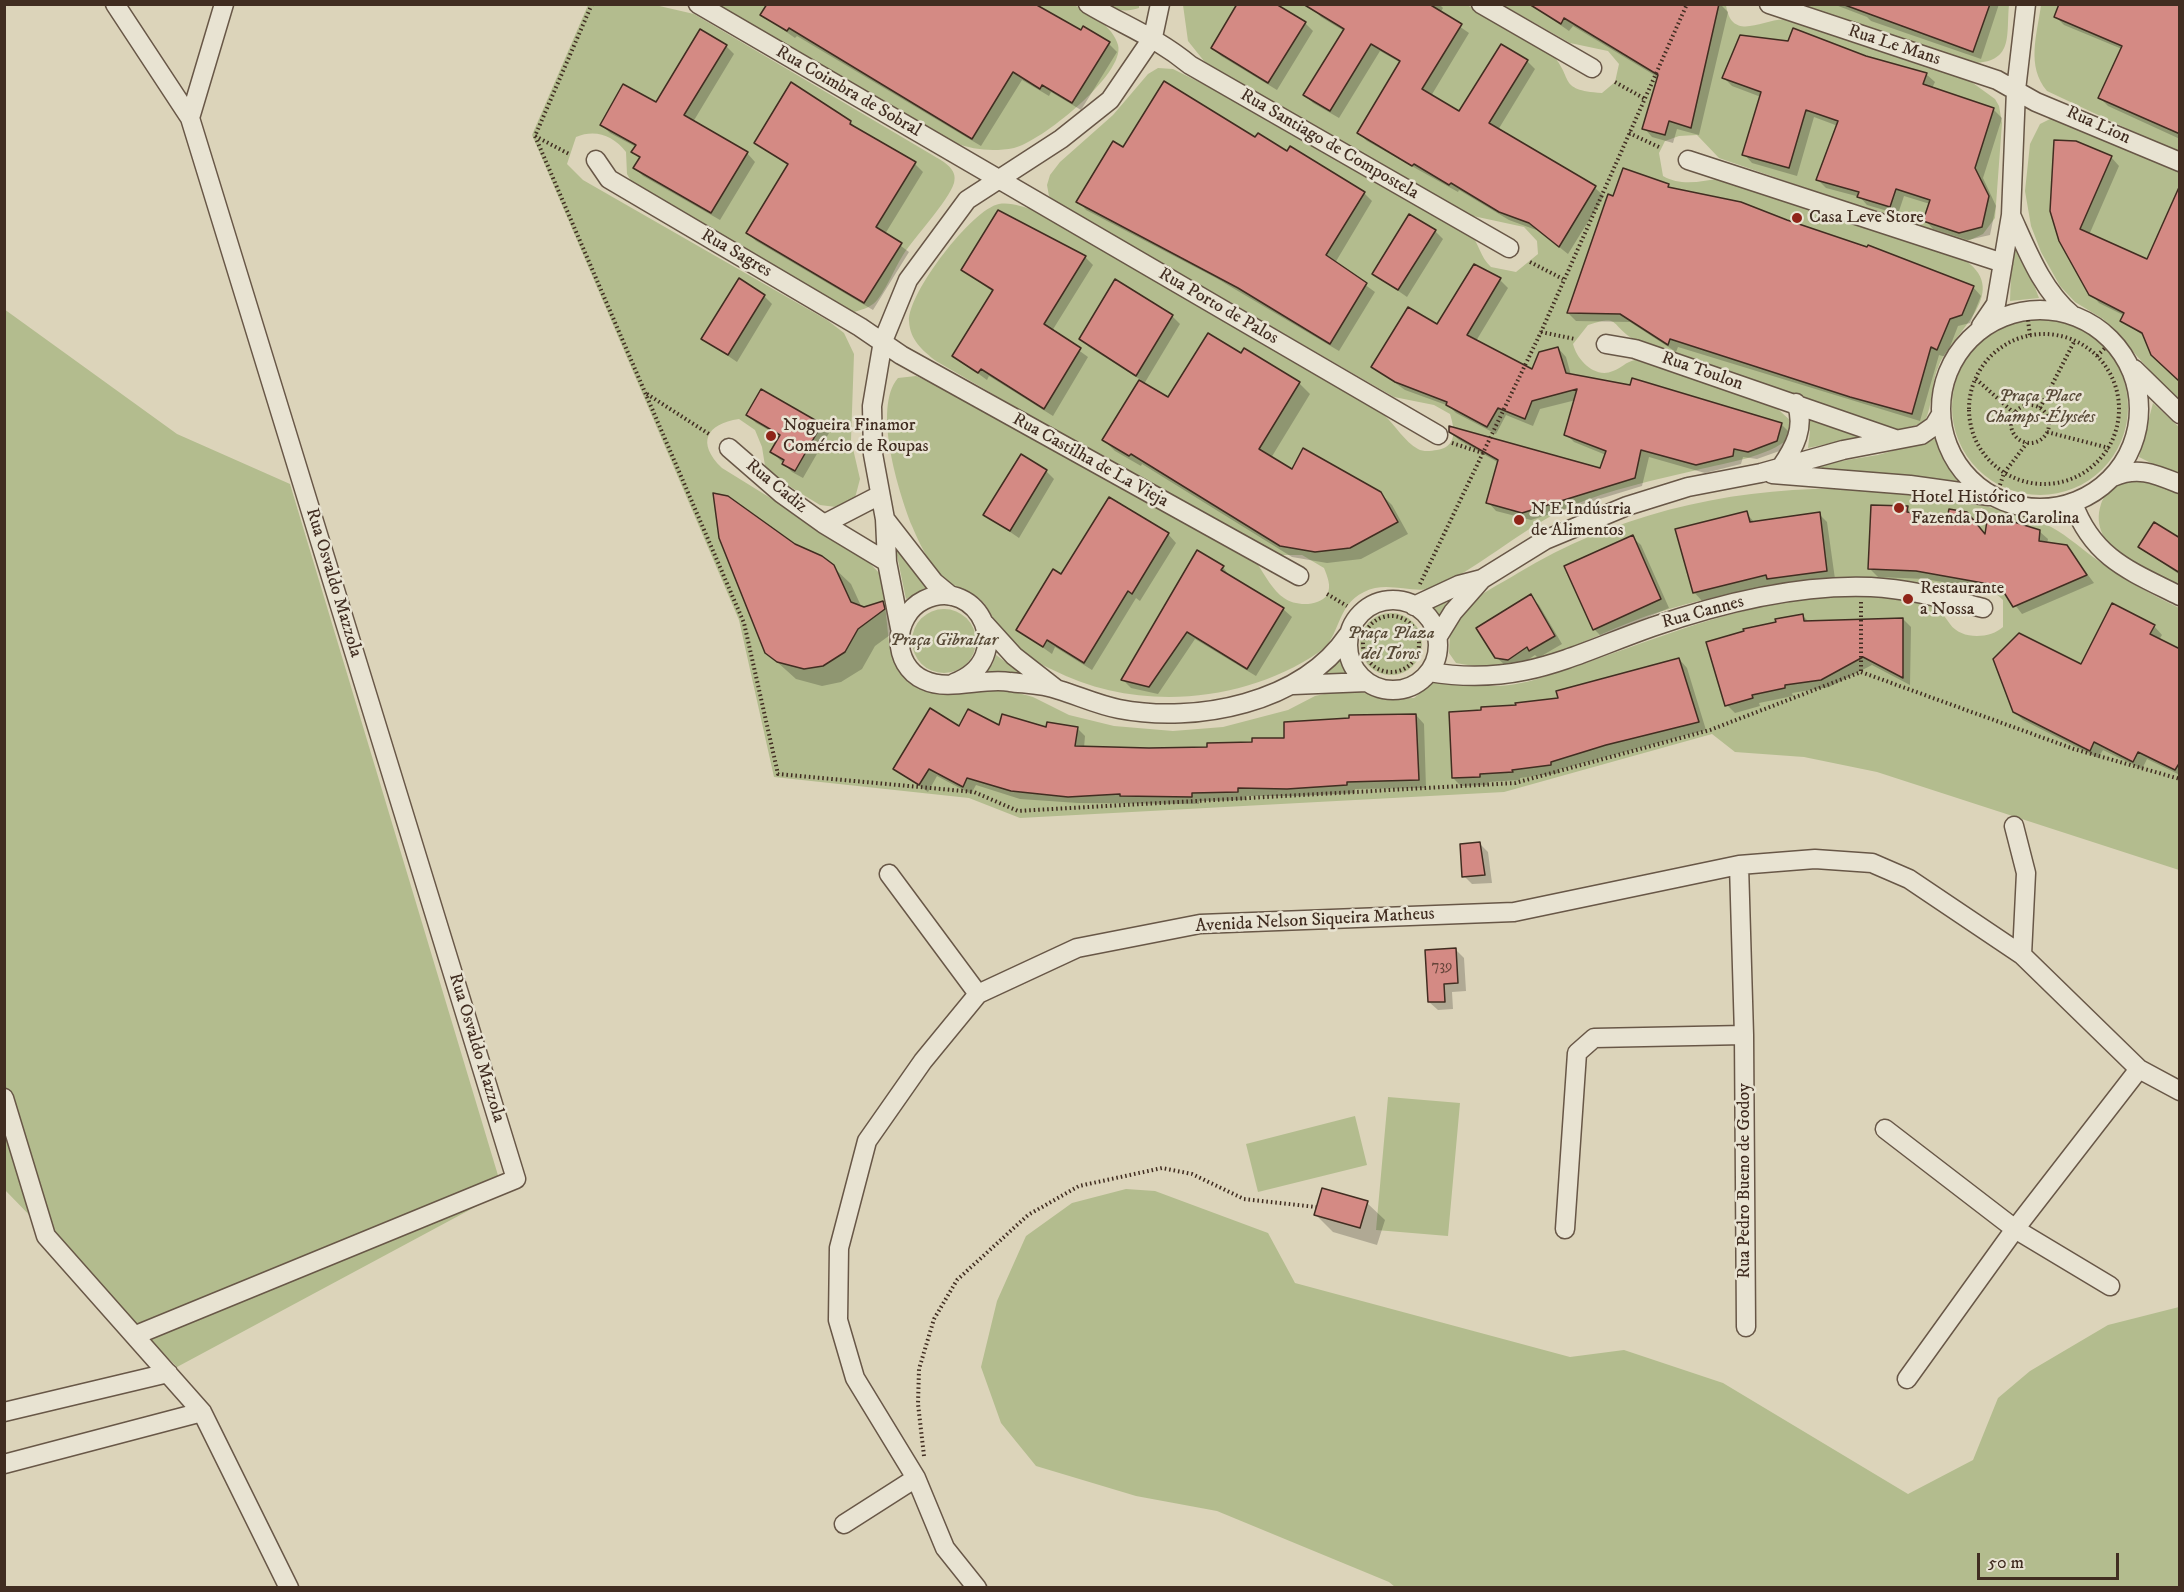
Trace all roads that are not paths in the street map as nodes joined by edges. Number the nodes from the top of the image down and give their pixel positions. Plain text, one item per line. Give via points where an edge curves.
1 (115, 4) edge
2 (224, 4) edge
3 (698, 4) edge
4 (1088, 4) edge
5 (1160, 4) edge
6 (1481, 4) edge
7 (1769, 4) edge
8 (2026, 4) edge
9 (1153, 37) junction
10 (1592, 68) dead end
11 (2016, 90) junction
12 (190, 118) junction
13 (596, 160) dead end
14 (1688, 160) dead end
15 (2180, 162) edge
16 (997, 180) junction
17 (2012, 215) junction
18 (1509, 248) dead end
19 (2003, 263) junction
20 (2073, 315) junction
21 (1978, 331) junction
22 (883, 341) junction
23 (1606, 344) dead end
24 (2127, 362) junction
25 (1796, 403) junction
26 (2180, 414) edge
27 (1940, 416) junction
28 (1445, 439) road end
29 (1898, 441) junction
30 (729, 448) dead end
31 (1781, 467) junction
32 (1761, 473) junction
33 (2113, 477) junction
34 (2180, 484) edge
35 (1996, 491) junction
36 (880, 495) junction
37 (2073, 503) junction
38 (885, 519) junction
39 (824, 524) junction
40 (887, 562) junction
41 (1299, 576) dead end
42 (1482, 579) junction
43 (951, 596) junction
44 (2180, 596) edge
45 (1416, 598) junction
46 (1983, 608) dead end
47 (985, 624) junction
48 (900, 628) junction
49 (1348, 635) junction
50 (1437, 638) junction
51 (1429, 672) junction
52 (1366, 682) junction
53 (954, 683) junction
54 (1293, 685) junction
55 (1057, 689) junction
56 (2014, 826) dead end
57 (1739, 865) junction
58 (889, 874) dead end
59 (2022, 955) junction
60 (978, 994) junction
61 (1744, 1035) junction
62 (2139, 1069) junction
63 (2180, 1091) edge
64 (4, 1098) edge
65 (1885, 1129) dead end
66 (1565, 1229) dead end
67 (2015, 1229) junction
68 (2110, 1286) dead end
69 (1746, 1327) dead end
70 (136, 1335) junction
71 (168, 1373) junction
72 (1907, 1379) dead end
73 (4, 1412) edge
74 (202, 1412) junction
75 (4, 1464) edge
76 (916, 1479) junction
77 (844, 1524) dead end
78 (289, 1587) edge
79 (977, 1587) edge

1 - 12 street, Rua Osvaldo Mazzola
2 - 12 street
3 - 16 street, Rua Coimbra de Sobral
4 - 9 street, Rua Santiago de Compostela
5 - 9 street
6 - 10 street
7 - 11 street, Rua Le Mans via 1997,80
8 - 11 street
9 - 16 street via 1110,100 1061,139
9 - 18 street, Rua Santiago de Compostela via 1190,65
11 - 15 street, Rua Lion
11 - 17 street
12 - 70 street, Rua Osvaldo Mazzola via 516,1179
13 - 22 street, Rua Sagres via 609,179
14 - 19 street
16 - 22 street via 967,200 939,235 908,280
16 - 28 street, Rua Porto de Palos
17 - 19 street
17 - 20 street via 2046,286
19 - 21 street via 1996,304
20 - 21 street via 2027,311 2001,318
20 - 24 street via 2095,326
21 - 27 street via 1964,344 1949,369
22 - 36 street via 872,406 873,454
22 - 41 street, Rua Castilha de La Vieja via 901,355
23 - 25 street, Rua Toulon via 1635,349
24 - 26 street
24 - 33 street via 2137,391 2139,422 2125,460
25 - 29 street, Rua Toulon
25 - 31 street via 1800,430
27 - 29 street via 1921,435
27 - 35 street via 1945,440 1956,463 1972,482
29 - 31 street via 1843,450
30 - 39 street, Rua Cadiz
31 - 32 street
32 - 35 street
32 - 42 street via 1688,487 1627,506 1545,540
33 - 34 street via 2125,471 2148,471
33 - 37 street
35 - 37 street via 2021,507
36 - 38 street
36 - 39 street, Rua Cadiz
37 - 44 street via 2082,526 2098,549
38 - 40 street
38 - 43 street via 934,582
39 - 40 street, Rua Cadiz
40 - 48 street
42 - 45 street
42 - 50 street via 1453,612
43 - 47 street via 972,606
43 - 48 street via 925,600 905,617
45 - 49 street via 1379,602 1359,614
45 - 50 street
46 - 51 street, Rua Cannes via 1870,587 1792,593 1719,606 1518,674 1457,677
47 - 53 street via 988,636 983,661 966,679
47 - 55 street via 1014,656
48 - 53 street via 899,644 911,671 938,684
49 - 52 street via 1350,661
49 - 54 street via 1337,652
50 - 51 street via 1436,656
51 - 52 street via 1400,689 1388,690
52 - 54 street
53 - 55 street via 1005,681
54 - 55 street via 1272,695 1217,709 1152,714 1107,706
56 - 59 street via 2026,873
57 - 59 street, Avenida Nelson Siqueira Matheus via 1815,859 1872,863 1909,879
57 - 60 street, Avenida Nelson Siqueira Matheus via 1514,912 1200,924 1077,948
57 - 61 street, Rua Pedro Bueno de Godoy
58 - 60 street
59 - 62 street, Avenida Nelson Siqueira Matheus
60 - 76 street, Avenida Nelson Siqueira Matheus via 923,1061 867,1141 839,1248 838,1320 855,1378
61 - 66 street via 1594,1038 1577,1053
61 - 69 street, Rua Pedro Bueno de Godoy
62 - 63 street, Avenida Nelson Siqueira Matheus
62 - 67 street
64 - 70 street via 46,1236
65 - 67 street
67 - 68 street
67 - 72 street
70 - 71 street
71 - 73 street
71 - 74 street
74 - 75 street
74 - 78 street
76 - 77 street
76 - 79 street, Avenida Nelson Siqueira Matheus via 945,1548

